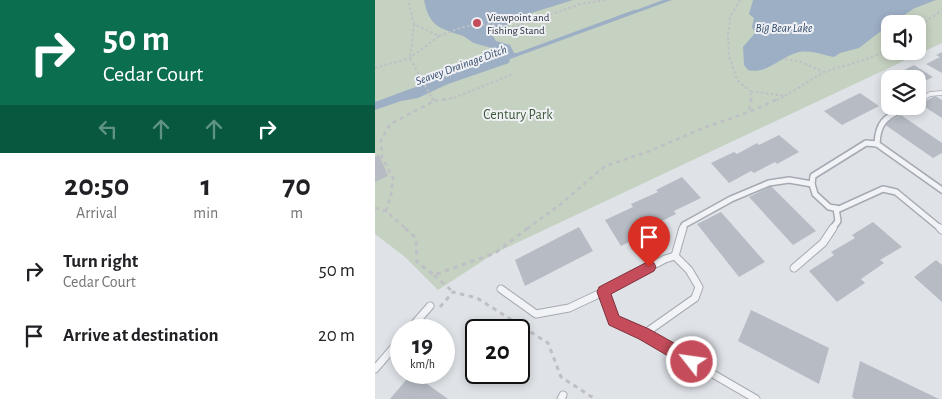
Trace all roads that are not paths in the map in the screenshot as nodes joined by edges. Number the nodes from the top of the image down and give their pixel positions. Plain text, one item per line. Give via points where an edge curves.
1 (942, 92) edge
2 (926, 96) edge
3 (891, 115) edge
4 (877, 144) junction
5 (812, 184) junction
6 (942, 190) edge
7 (836, 208) junction
8 (942, 230) edge
9 (675, 256) junction
10 (794, 268) dead end
11 (501, 289) dead end
12 (603, 292) junction
13 (433, 309) road end
14 (422, 319) edge
15 (644, 334) junction
16 (390, 352) edge
17 (375, 369) edge
18 (756, 399) edge

1 - 2 lane
3 - 4 lane via 881,120
4 - 5 lane via 866,143 820,171 813,176
4 - 6 lane
5 - 7 lane via 815,194 829,207
5 - 9 lane via 783,179 747,192 684,225
7 - 8 lane via 883,189 896,192
7 - 10 lane via 838,221 823,244
9 - 12 lane via 665,258
9 - 15 lane via 699,287 695,298
11 - 12 lane via 536,314 569,308
12 - 15 lane via 614,320
13 - 14 lane
15 - 18 lane
16 - 17 lane

